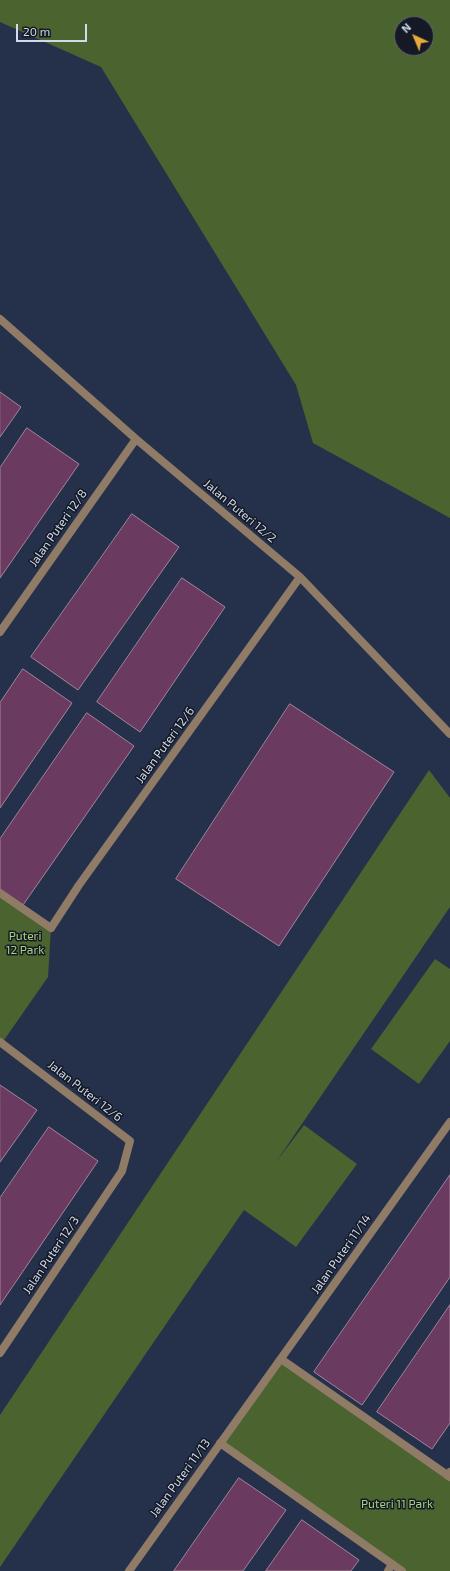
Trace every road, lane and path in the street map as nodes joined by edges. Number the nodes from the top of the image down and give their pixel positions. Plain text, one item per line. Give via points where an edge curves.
1 (0, 319) edge
2 (136, 439) junction
3 (300, 577) junction
4 (0, 632) edge
5 (450, 734) edge
6 (0, 893) edge
7 (0, 1042) edge
8 (450, 1122) edge
9 (122, 1171) joint
10 (0, 1353) edge
11 (281, 1359) junction
12 (252, 1400) joint
13 (220, 1443) junction
14 (449, 1475) edge
15 (390, 1568) edge
16 (129, 1571) edge
17 (402, 1571) edge

1 - 2 street, Jalan Puteri 12/2
2 - 3 street, Jalan Puteri 12/2
2 - 4 street, Jalan Puteri 12/8
3 - 5 street, Jalan Puteri 12/2
3 - 6 street, Jalan Puteri 12/6 via 79,885 51,928
7 - 9 street, Jalan Puteri 12/6 via 130,1141
8 - 11 street, Jalan Puteri 11/14
9 - 10 street, Jalan Puteri 12/3
11 - 12 street, Jalan Puteri 11/14
11 - 14 street
12 - 13 street, Jalan Puteri 11/13
13 - 15 street
13 - 16 street, Jalan Puteri 11/13
15 - 17 street

